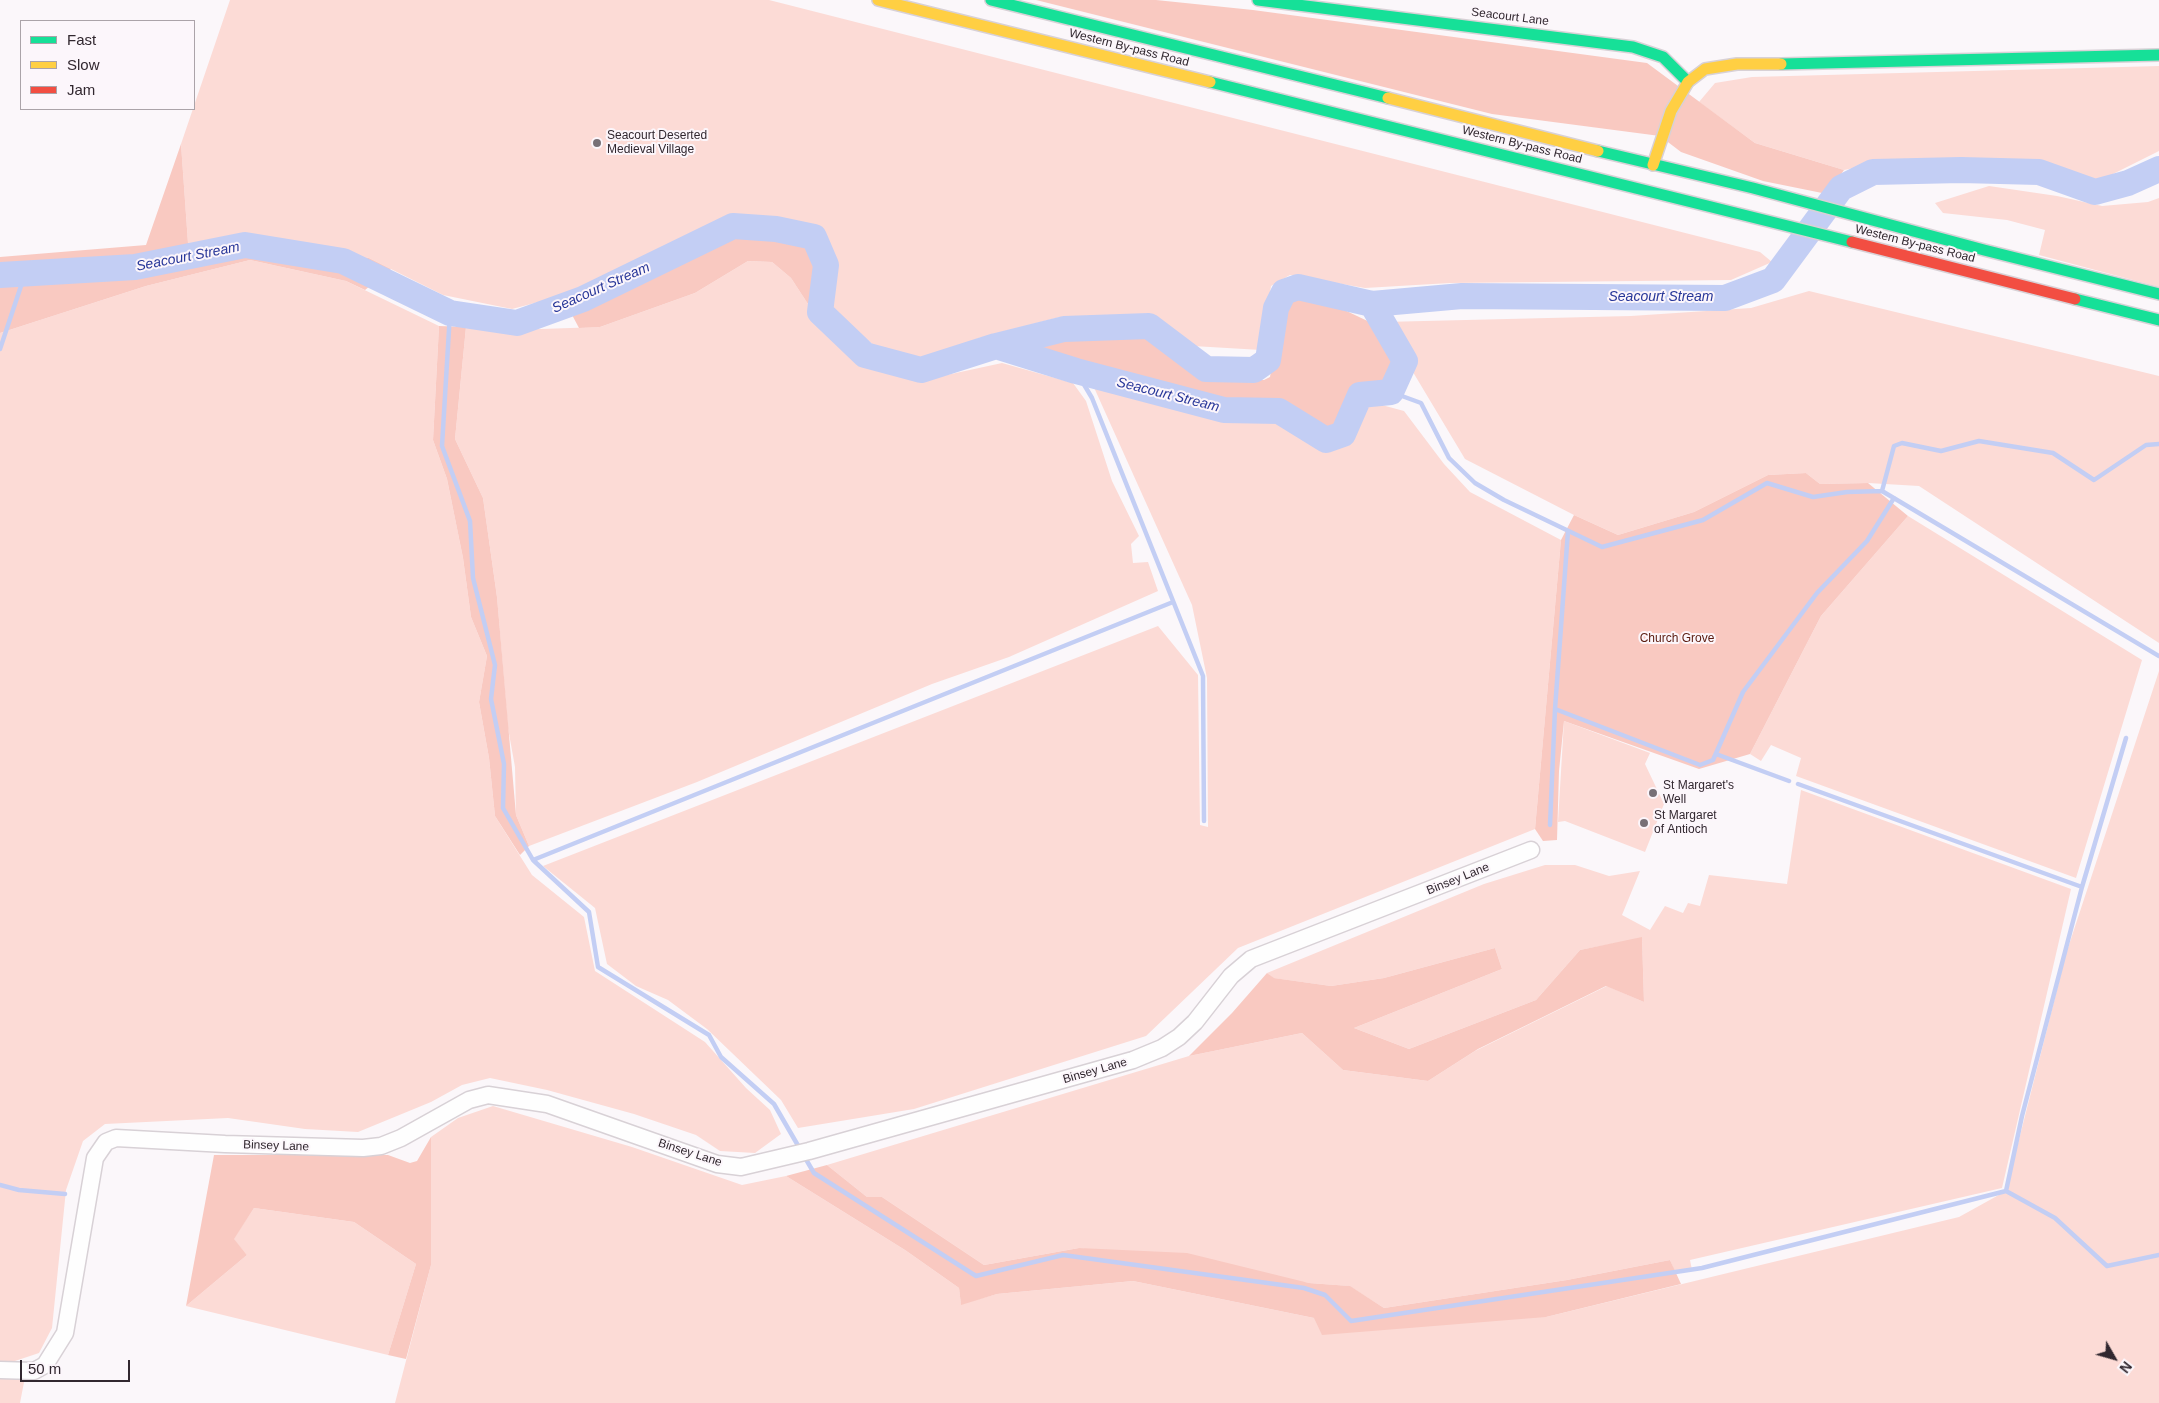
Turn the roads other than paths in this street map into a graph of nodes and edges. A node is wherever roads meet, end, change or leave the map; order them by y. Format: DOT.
graph roads {
  1 [pos="878,0"];
  2 [pos="991,0"];
  3 [pos="1258,0"];
  4 [pos="2159,55"];
  5 [pos="1688,82"];
  6 [pos="1653,165"];
  7 [pos="2159,294"];
  8 [pos="2159,320"];
  9 [pos="1530,850"];
  10 [pos="0,1370"];
  1 -- 8 [label="main road, Western By-pass Road"];
  2 -- 6 [label="main road, Western By-pass Road"];
  3 -- 5 [label="main road, Seacourt Lane"];
  4 -- 5 [label="main road"];
  5 -- 6 [label="main road"];
  6 -- 7 [label="main road, Western By-pass Road"];
  9 -- 10 [label="street, Binsey Lane"];
}
